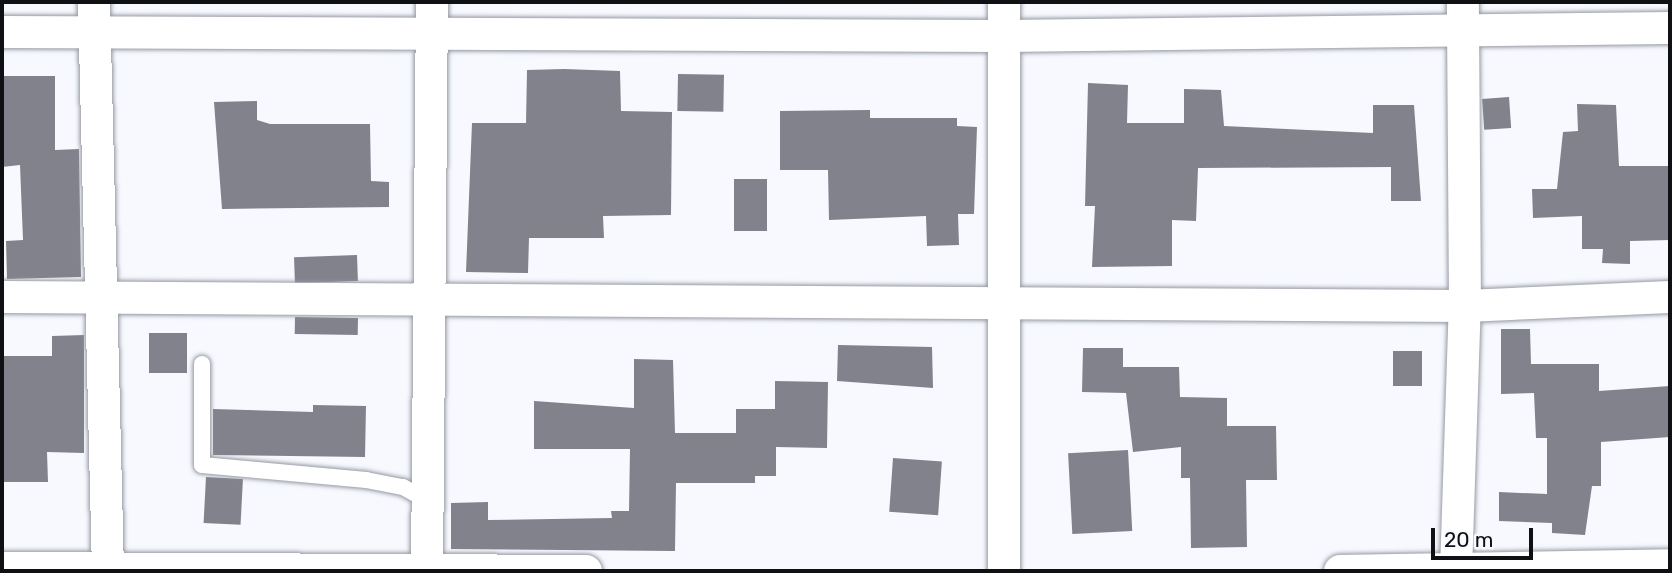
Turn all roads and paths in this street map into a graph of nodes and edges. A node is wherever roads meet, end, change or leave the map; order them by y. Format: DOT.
graph roads {
  1 [pos="432,2"];
  2 [pos="1004,2"];
  3 [pos="1463,2"];
  4 [pos="95,17"];
  5 [pos="1670,28"];
  6 [pos="2,32"];
  7 [pos="1464,33"];
  8 [pos="434,36"];
  9 [pos="1004,36"];
  10 [pos="102,296"];
  11 [pos="431,296"];
  12 [pos="2,297"];
  13 [pos="1670,297"];
  14 [pos="1005,300"];
  15 [pos="1465,306"];
  16 [pos="202,364"];
  17 [pos="428,501"];
  18 [pos="1670,565"];
  19 [pos="2,568"];
  20 [pos="108,569"];
  21 [pos="427,570"];
  22 [pos="1456,570"];
  23 [pos="586,571"];
  24 [pos="1004,571"];
  25 [pos="1340,571"];
  1 -- 8 [label="street"];
  2 -- 9 [label="street"];
  3 -- 7 [label="street"];
  4 -- 6 [label="street"];
  4 -- 8 [label="street"];
  4 -- 10 [label="street"];
  5 -- 7 [label="street"];
  7 -- 9 [label="street"];
  7 -- 15 [label="street"];
  8 -- 9 [label="street"];
  8 -- 11 [label="street"];
  9 -- 14 [label="street"];
  10 -- 11 [label="street"];
  10 -- 12 [label="street"];
  10 -- 20 [label="street"];
  11 -- 14 [label="street"];
  11 -- 17 [label="street"];
  13 -- 15 [label="street"];
  14 -- 15 [label="street"];
  14 -- 24 [label="street"];
  15 -- 22 [label="street"];
  16 -- 17 [label="lane"];
  17 -- 21 [label="street"];
  18 -- 22 [label="street"];
  19 -- 20 [label="street"];
  20 -- 21 [label="street"];
  21 -- 23 [label="street"];
  22 -- 25 [label="street"];
}
